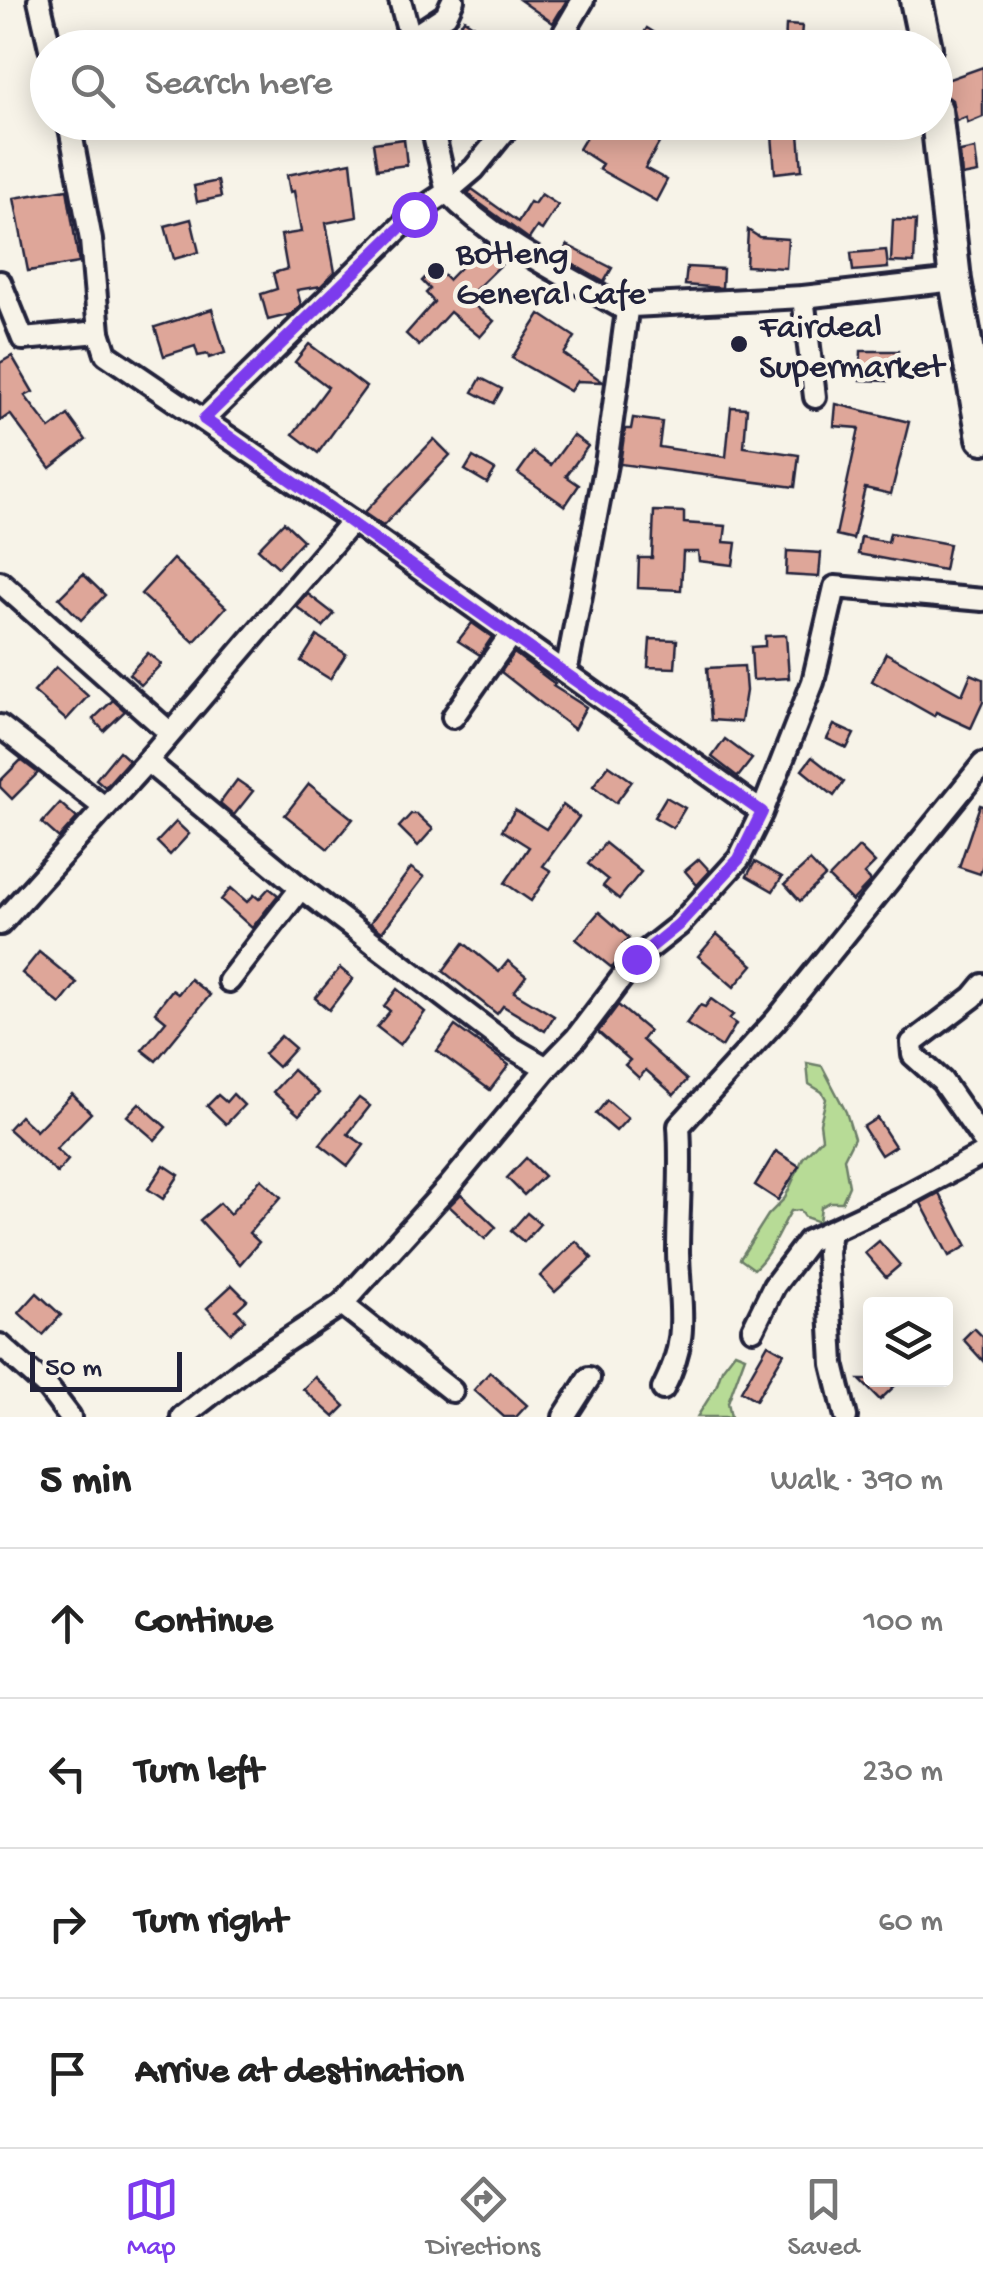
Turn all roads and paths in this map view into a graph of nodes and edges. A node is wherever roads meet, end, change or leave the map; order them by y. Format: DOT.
graph roads {
  1 [pos="39,0"];
  2 [pos="400,0"];
  3 [pos="453,0"];
  4 [pos="583,0"];
  5 [pos="916,0"];
  6 [pos="46,30"];
  7 [pos="408,30"];
  8 [pos="428,30"];
  9 [pos="566,30"];
  10 [pos="922,30"];
  11 [pos="72,140"];
  12 [pos="435,140"];
  13 [pos="498,140"];
  14 [pos="939,140"];
  15 [pos="447,192"];
  16 [pos="954,280"];
  17 [pos="0,282"];
  18 [pos="804,297"];
  19 [pos="627,311"];
  20 [pos="99,332"];
  21 [pos="815,397"];
  22 [pos="204,419"];
  23 [pos="983,438"];
  24 [pos="352,521"];
  25 [pos="0,582"];
  26 [pos="983,600"];
  27 [pos="511,634"];
  28 [pos="566,672"];
  29 [pos="452,717"];
  30 [pos="0,726"];
  31 [pos="169,732"];
  32 [pos="147,761"];
  33 [pos="983,764"];
  34 [pos="104,807"];
  35 [pos="762,812"];
  36 [pos="301,888"];
  37 [pos="0,924"];
  38 [pos="229,981"];
  39 [pos="983,985"];
  40 [pos="547,1068"];
  41 [pos="983,1140"];
  42 [pos="983,1154"];
  43 [pos="830,1232"];
  44 [pos="342,1304"];
  45 [pos="753,1329"];
  46 [pos="0,1345"];
  47 [pos="589,1378"];
  48 [pos="664,1390"];
  49 [pos="452,1391"];
  50 [pos="70,1417"];
  51 [pos="182,1417"];
  52 [pos="564,1417"];
  53 [pos="846,1417"];
  1 -- 6 [label="street"];
  2 -- 7 [label="street"];
  3 -- 8 [label="street"];
  4 -- 9 [label="street"];
  5 -- 10 [label="main road"];
  11 -- 20 [label="street"];
  12 -- 15 [label="street"];
  13 -- 15 [label="street"];
  14 -- 16 [label="main road"];
  15 -- 19 [label="street"];
  15 -- 22 [label="street"];
  16 -- 18 [label="street"];
  16 -- 23 [label="main road"];
  17 -- 20 [label="street"];
  18 -- 19 [label="street"];
  18 -- 21 [label="street"];
  19 -- 28 [label="street"];
  20 -- 22 [label="street"];
  22 -- 24 [label="street"];
  24 -- 27 [label="street"];
  24 -- 31 [label="street"];
  25 -- 31 [label="street"];
  26 -- 35 [label="street"];
  27 -- 28 [label="street"];
  27 -- 29 [label="street"];
  28 -- 35 [label="street"];
  30 -- 34 [label="street"];
  31 -- 32 [label="street"];
  32 -- 34 [label="street"];
  32 -- 36 [label="street"];
  33 -- 48 [label="street"];
  34 -- 37 [label="street"];
  35 -- 40 [label="street"];
  36 -- 38 [label="street"];
  36 -- 40 [label="street"];
  39 -- 41 [label="street"];
  40 -- 44 [label="street"];
  42 -- 43 [label="street"];
  43 -- 45 [label="street"];
  43 -- 53 [label="street"];
  44 -- 49 [label="street"];
  44 -- 51 [label="street"];
  46 -- 50 [label="street"];
  47 -- 52 [label="street"];
}
